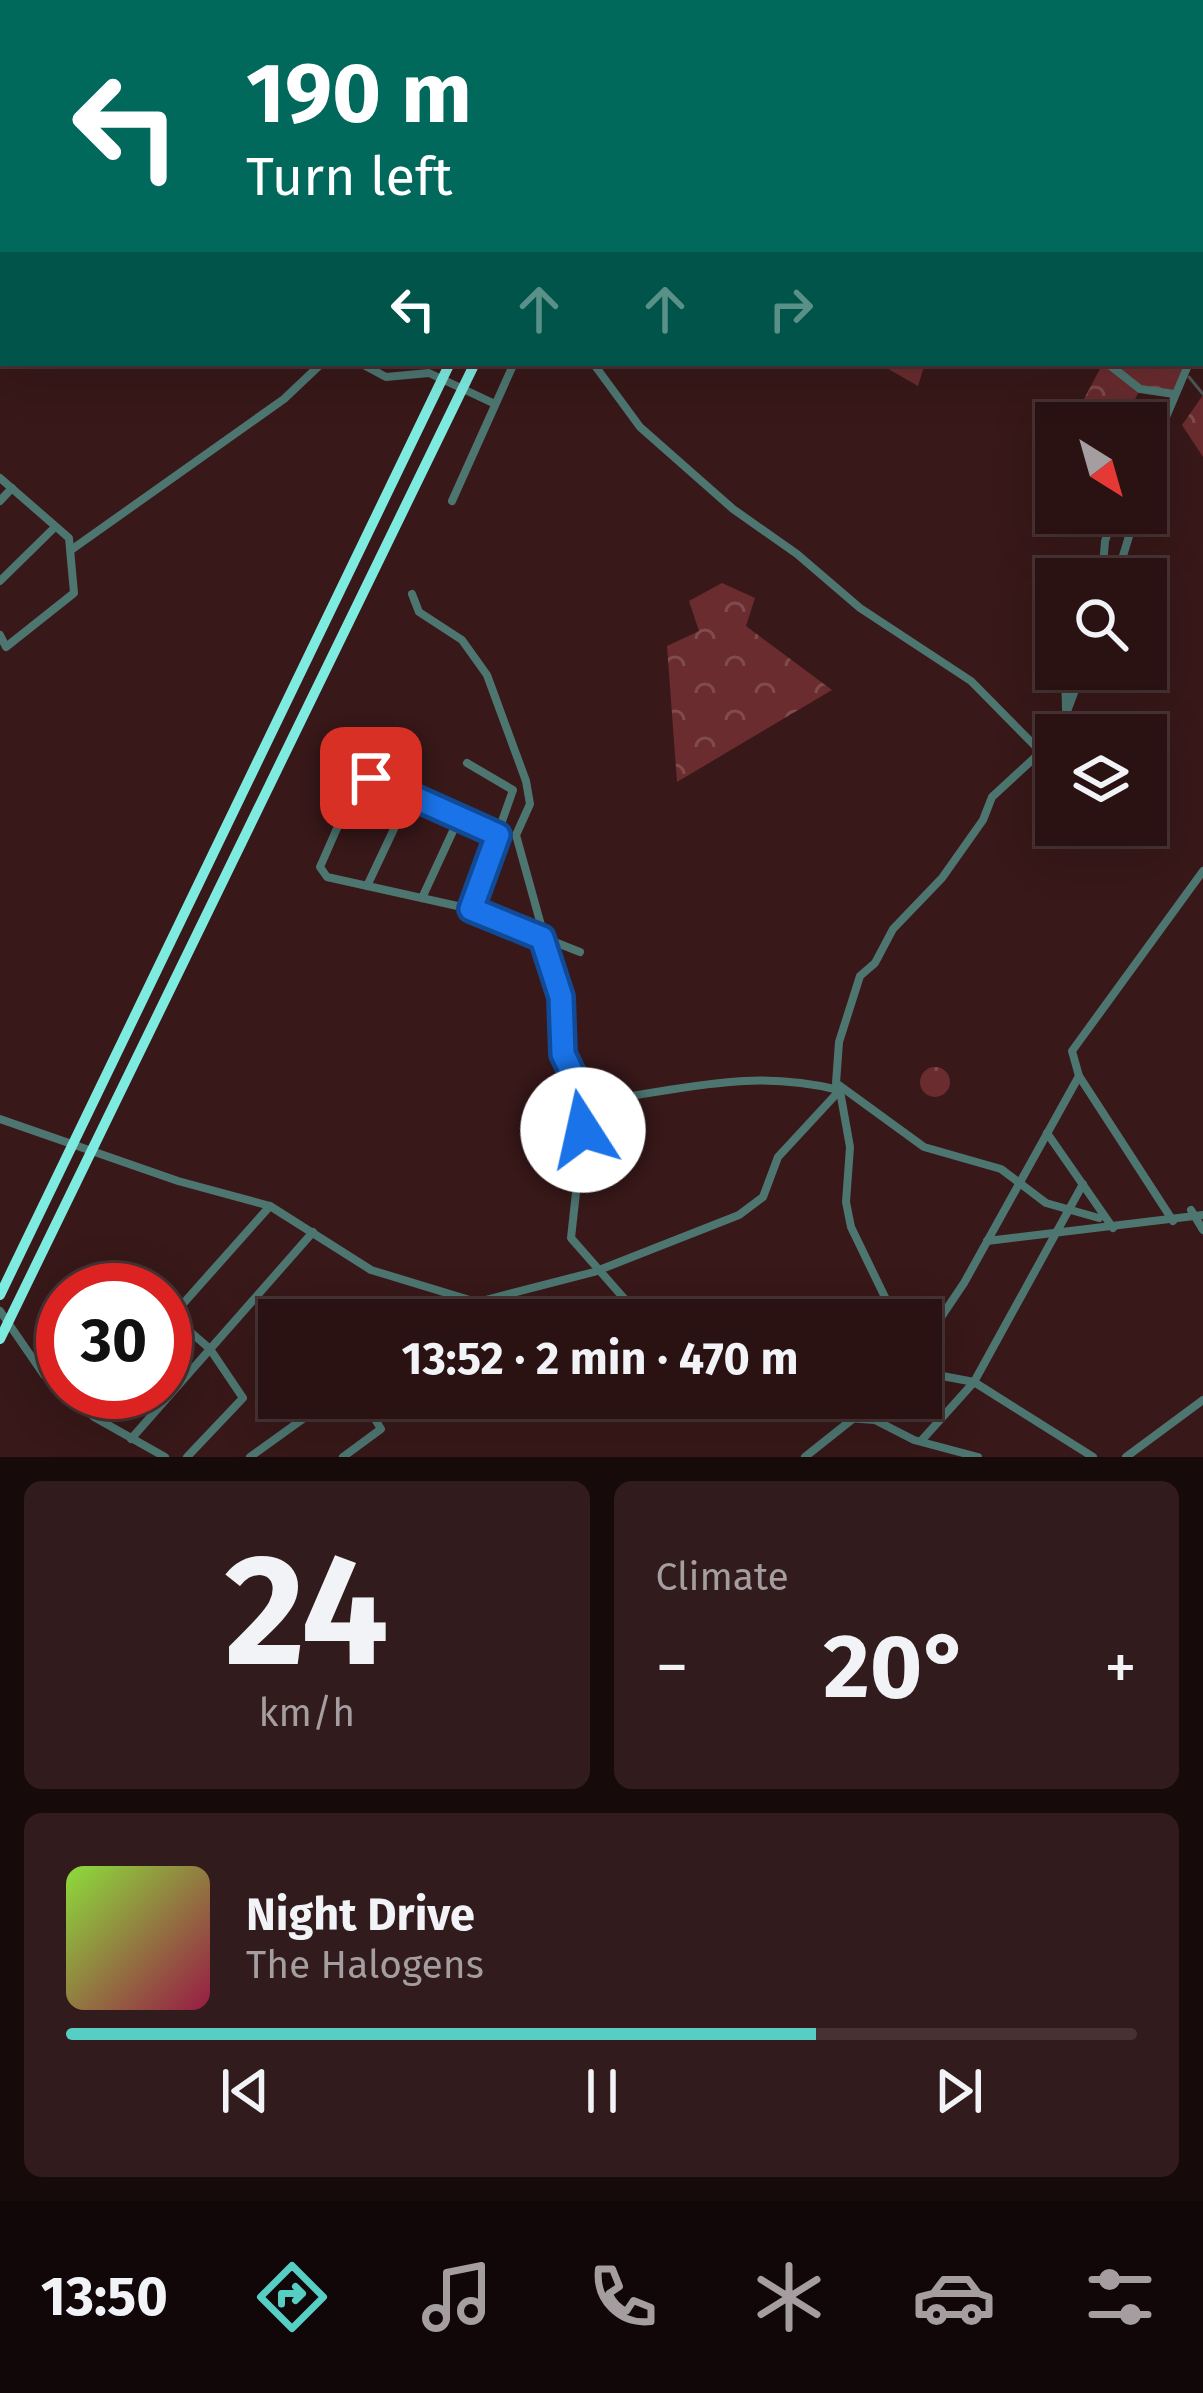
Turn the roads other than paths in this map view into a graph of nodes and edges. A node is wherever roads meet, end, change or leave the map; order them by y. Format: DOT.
graph roads {
  1 [pos="319,366"];
  2 [pos="366,366"];
  3 [pos="448,366"];
  4 [pos="474,366"];
  5 [pos="513,366"];
  6 [pos="595,366"];
  7 [pos="1111,366"];
  8 [pos="1189,366"];
  9 [pos="426,368"];
  10 [pos="442,379"];
  11 [pos="463,388"];
  12 [pos="1175,394"];
  13 [pos="495,404"];
  14 [pos="1167,415"];
  15 [pos="0,478"];
  16 [pos="12,488"];
  17 [pos="0,501"];
  18 [pos="452,501"];
  19 [pos="55,526"];
  20 [pos="71,550"];
  21 [pos="0,581"];
  22 [pos="412,594"];
  23 [pos="0,635"];
  24 [pos="3,650"];
  25 [pos="1035,745"];
  26 [pos="1035,758"];
  27 [pos="467,763"];
  28 [pos="410,795"];
  29 [pos="459,817"];
  30 [pos="498,835"];
  31 [pos="1203,871"];
  32 [pos="367,886"];
  33 [pos="422,898"];
  34 [pos="471,909"];
  35 [pos="542,938"];
  36 [pos="580,952"];
  37 [pos="1079,1076"];
  38 [pos="840,1090"];
  39 [pos="586,1102"];
  40 [pos="0,1119"];
  41 [pos="1047,1133"];
  42 [pos="75,1144"];
  43 [pos="94,1151"];
  44 [pos="1020,1182"];
  45 [pos="1083,1184"];
  46 [pos="270,1206"];
  47 [pos="1068,1210"];
  48 [pos="1196,1214"];
  49 [pos="1100,1218"];
  50 [pos="1173,1221"];
  51 [pos="1113,1228"];
  52 [pos="1203,1230"];
  53 [pos="313,1232"];
  54 [pos="1056,1233"];
  55 [pos="986,1241"];
  56 [pos="598,1271"];
  57 [pos="192,1293"];
  58 [pos="0,1295"];
  59 [pos="465,1299"];
  60 [pos="488,1299"];
  61 [pos="624,1299"];
  62 [pos="886,1299"];
  63 [pos="0,1311"];
  64 [pos="942,1313"];
  65 [pos="8,1323"];
  66 [pos="192,1337"];
  67 [pos="0,1339"];
  68 [pos="210,1349"];
  69 [pos="36,1363"];
  70 [pos="942,1376"];
  71 [pos="974,1382"];
  72 [pos="1203,1400"];
  73 [pos="100,1419"];
  74 [pos="303,1419"];
  75 [pos="375,1419"];
  76 [pos="857,1419"];
  77 [pos="865,1419"];
  78 [pos="131,1439"];
  79 [pos="921,1442"];
  80 [pos="165,1457"];
  81 [pos="187,1457"];
  82 [pos="250,1457"];
  83 [pos="344,1457"];
  84 [pos="805,1457"];
  85 [pos="978,1457"];
  86 [pos="1093,1457"];
  87 [pos="1126,1457"];
  1 -- 20 [label="street"];
  2 -- 9 [label="street"];
  3 -- 10 [label="highway"];
  4 -- 11 [label="highway"];
  5 -- 13 [label="street"];
  6 -- 25 [label="street"];
  7 -- 12 [label="street"];
  8 -- 12 [label="street"];
  9 -- 10 [label="street"];
  10 -- 11 [label="street"];
  10 -- 42 [label="highway"];
  11 -- 13 [label="street"];
  11 -- 43 [label="highway"];
  12 -- 14 [label="street"];
  13 -- 18 [label="street"];
  15 -- 16 [label="street"];
  16 -- 17 [label="street"];
  16 -- 19 [label="street"];
  19 -- 20 [label="street"];
  19 -- 21 [label="street"];
  20 -- 24 [label="street"];
  22 -- 35 [label="street"];
  23 -- 24 [label="street"];
  26 -- 38 [label="street"];
  27 -- 30 [label="street"];
  28 -- 29 [label="street"];
  28 -- 32 [label="street"];
  28 -- 32 [label="street"];
  29 -- 30 [label="street"];
  29 -- 33 [label="street"];
  30 -- 34 [label="street"];
  31 -- 37 [label="street"];
  32 -- 33 [label="street"];
  33 -- 34 [label="street"];
  34 -- 35 [label="street"];
  35 -- 36 [label="street"];
  35 -- 39 [label="street"];
  37 -- 41 [label="street"];
  37 -- 50 [label="street"];
  38 -- 39 [label="street"];
  38 -- 44 [label="street"];
  38 -- 56 [label="street"];
  38 -- 62 [label="street"];
  39 -- 56 [label="street"];
  40 -- 42 [label="street"];
  41 -- 44 [label="street"];
  41 -- 45 [label="street"];
  42 -- 43 [label="street"];
  42 -- 58 [label="highway"];
  43 -- 46 [label="street"];
  43 -- 65 [label="highway"];
  44 -- 47 [label="street"];
  44 -- 55 [label="street"];
  45 -- 47 [label="street"];
  45 -- 51 [label="street"];
  46 -- 53 [label="street"];
  46 -- 57 [label="street"];
  47 -- 49 [label="street"];
  47 -- 54 [label="street"];
  48 -- 50 [label="street"];
  48 -- 52 [label="street"];
  50 -- 51 [label="street"];
  51 -- 54 [label="street"];
  53 -- 59 [label="street"];
  53 -- 68 [label="street"];
  54 -- 55 [label="street"];
  54 -- 71 [label="street"];
  55 -- 64 [label="street"];
  56 -- 60 [label="street"];
  56 -- 61 [label="street"];
  63 -- 65 [label="street"];
  65 -- 67 [label="highway"];
  65 -- 69 [label="street"];
  66 -- 68 [label="street"];
  68 -- 78 [label="street"];
  68 -- 81 [label="street"];
  70 -- 71 [label="street"];
  71 -- 79 [label="street"];
  71 -- 86 [label="street"];
  72 -- 87 [label="street"];
  73 -- 78 [label="street"];
  74 -- 82 [label="street"];
  75 -- 83 [label="street"];
  76 -- 84 [label="street"];
  77 -- 79 [label="street"];
  78 -- 80 [label="street"];
  79 -- 85 [label="street"];
}
